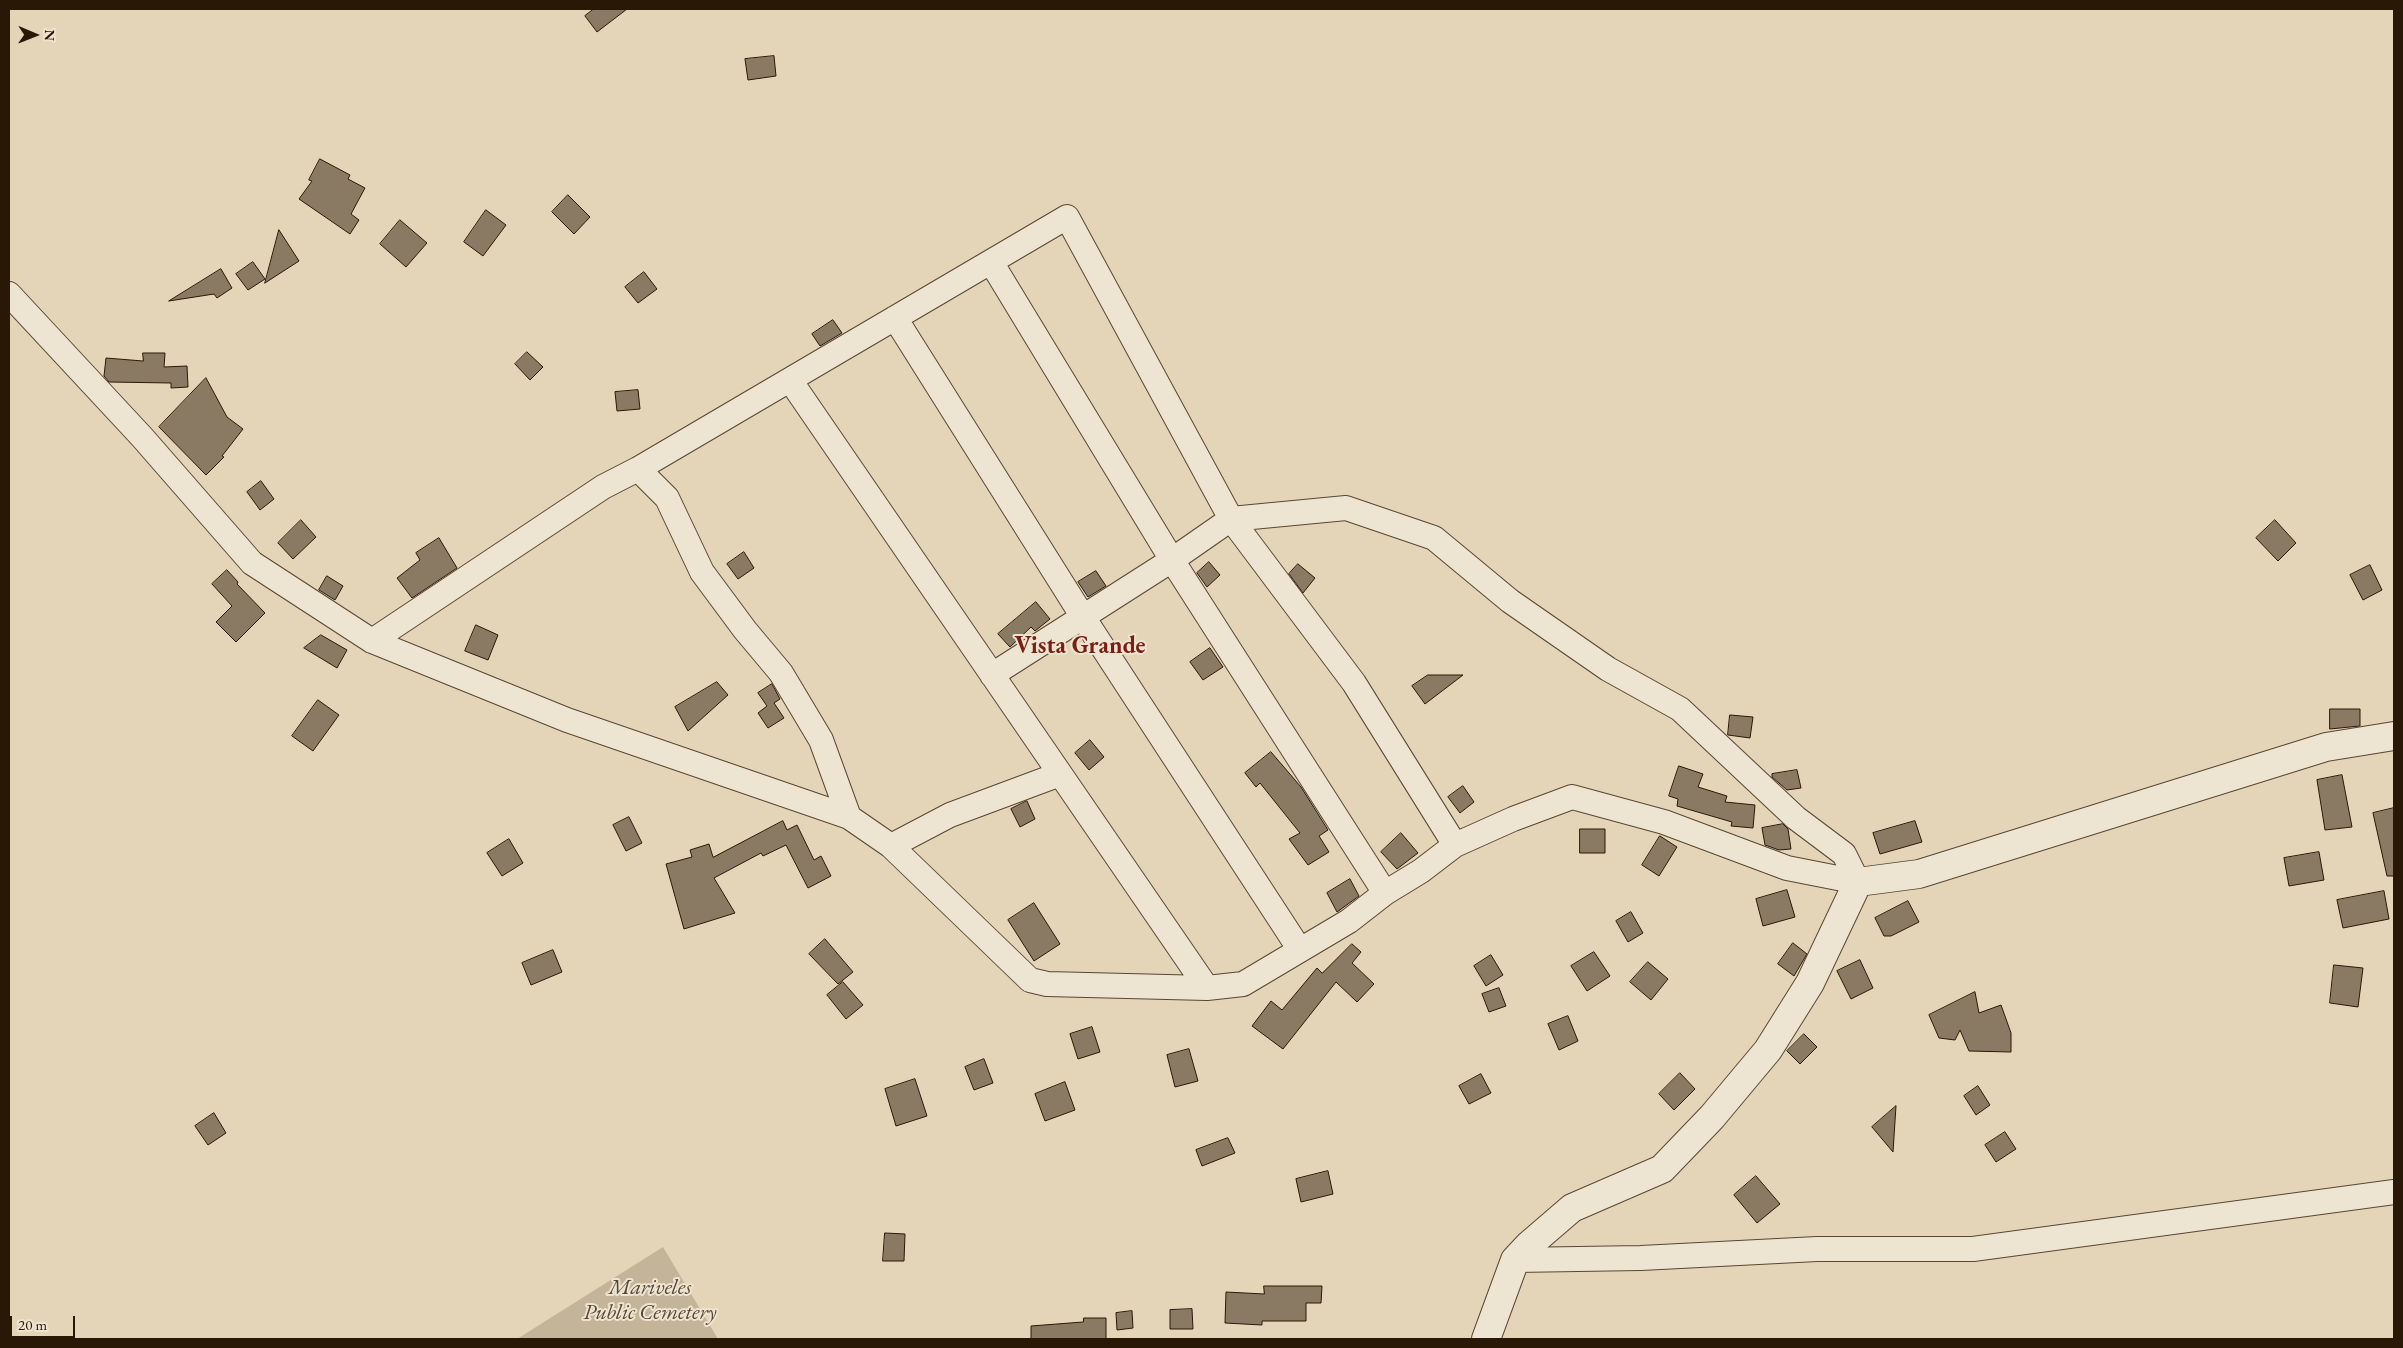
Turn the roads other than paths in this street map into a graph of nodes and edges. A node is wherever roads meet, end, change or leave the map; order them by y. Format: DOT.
graph roads {
  1 [pos="991,262"];
  2 [pos="9,294"];
  3 [pos="895,318"];
  4 [pos="790,380"];
  5 [pos="638,469"];
  6 [pos="1231,519"];
  7 [pos="1172,560"];
  8 [pos="1083,617"];
  9 [pos="372,641"];
  10 [pos="992,675"];
  11 [pos="2394,736"];
  12 [pos="1060,774"];
  13 [pos="849,817"];
  14 [pos="1455,845"];
  15 [pos="891,846"];
  16 [pos="1858,882"];
  17 [pos="1385,893"];
  18 [pos="1300,950"];
  19 [pos="1207,988"];
  20 [pos="2394,1192"];
  21 [pos="1515,1260"];
  22 [pos="1486,1339"];
  1 -- 3 [label="street"];
  1 -- 6 [label="street"];
  1 -- 7 [label="street"];
  2 -- 9 [label="street"];
  3 -- 4 [label="street"];
  3 -- 8 [label="street"];
  4 -- 5 [label="street"];
  4 -- 10 [label="street"];
  5 -- 9 [label="street"];
  5 -- 13 [label="street"];
  6 -- 7 [label="street"];
  6 -- 14 [label="street"];
  6 -- 16 [label="street"];
  7 -- 8 [label="street"];
  7 -- 17 [label="street"];
  8 -- 10 [label="street"];
  8 -- 18 [label="street"];
  9 -- 13 [label="street"];
  10 -- 12 [label="street"];
  11 -- 16 [label="street"];
  12 -- 15 [label="street"];
  12 -- 19 [label="street"];
  13 -- 15 [label="street"];
  14 -- 16 [label="street"];
  14 -- 17 [label="street"];
  15 -- 19 [label="street"];
  16 -- 21 [label="street"];
  17 -- 18 [label="street"];
  18 -- 19 [label="street"];
  20 -- 21 [label="street"];
  21 -- 22 [label="street"];
}
